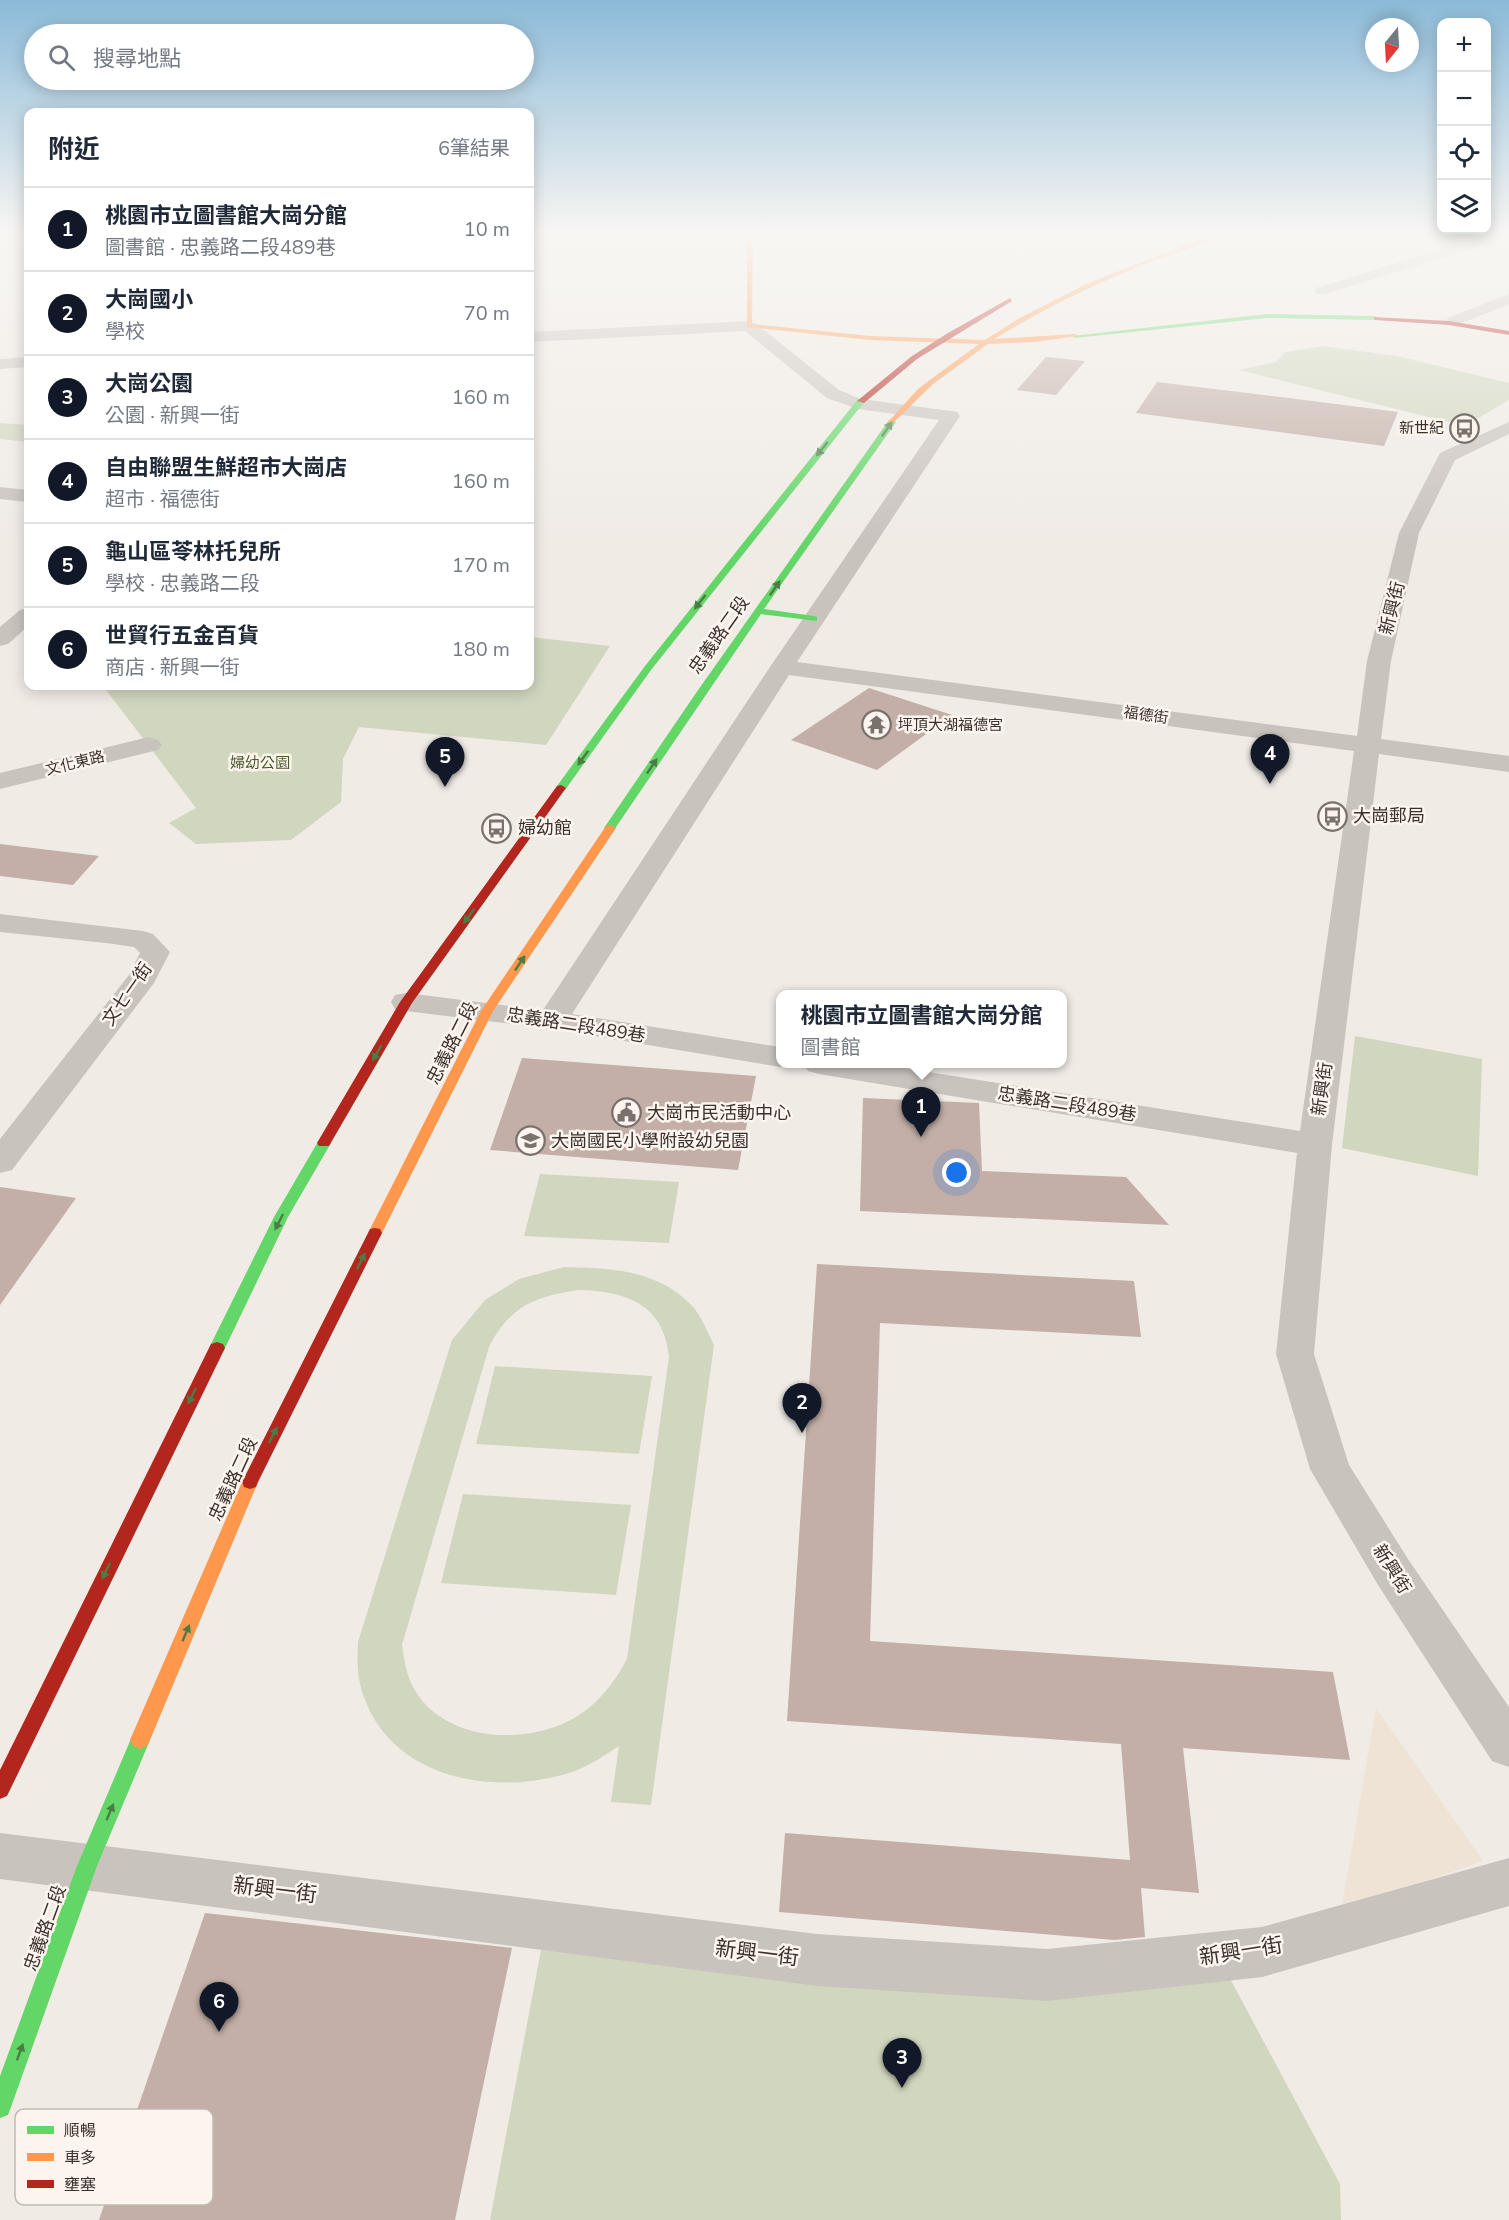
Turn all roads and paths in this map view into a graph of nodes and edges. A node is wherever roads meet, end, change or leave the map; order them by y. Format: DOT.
graph roads {
  1 [pos="592,335"];
  2 [pos="760,335"];
  3 [pos="832,335"];
  4 [pos="947,335"];
  5 [pos="993,335"];
  6 [pos="1092,335"];
  7 [pos="534,338"];
  8 [pos="939,339"];
  9 [pos="984,340"];
  10 [pos="24,362"];
  11 [pos="0,364"];
  12 [pos="858,404"];
  13 [pos="902,408"];
  14 [pos="1509,427"];
  15 [pos="0,494"];
  16 [pos="24,496"];
  17 [pos="759,611"];
  18 [pos="24,618"];
  19 [pos="814,619"];
  20 [pos="0,639"];
  21 [pos="782,667"];
  22 [pos="1368,744"];
  23 [pos="1509,764"];
  24 [pos="0,765"];
  25 [pos="0,781"];
  26 [pos="0,923"];
  27 [pos="406,1002"];
  28 [pos="488,1011"];
  29 [pos="552,1020"];
  30 [pos="776,1056"];
  31 [pos="844,1068"];
  32 [pos="1315,1144"];
  33 [pos="0,1162"];
  34 [pos="1509,1746"];
  35 [pos="0,1791"];
  36 [pos="0,1856"];
  37 [pos="87,1866"];
  38 [pos="1509,1882"];
  39 [pos="0,2107"];
  1 -- 7 [label="street"];
  2 -- 12 [label="street"];
  3 -- 8 [label="main road"];
  4 -- 8 [label="main road, 忠義路二段"];
  5 -- 9 [label="main road, 忠義路二段"];
  6 -- 9 [label="main road"];
  8 -- 9 [label="main road"];
  8 -- 12 [label="main road, 忠義路二段"];
  9 -- 13 [label="main road, 忠義路二段"];
  10 -- 11 [label="street"];
  12 -- 13 [label="street"];
  12 -- 27 [label="main road, 忠義路二段, one-way"];
  17 -- 13 [label="main road, 忠義路二段, one-way"];
  13 -- 19 [label="street"];
  14 -- 22 [label="street, 新興街"];
  15 -- 16 [label="street"];
  17 -- 19 [label="main road"];
  28 -- 17 [label="main road, 忠義路二段, one-way"];
  18 -- 20 [label="street"];
  19 -- 21 [label="street"];
  21 -- 22 [label="street, 福德街"];
  21 -- 29 [label="street"];
  22 -- 23 [label="street, 福德街"];
  22 -- 32 [label="street, 新興街"];
  24 -- 25 [label="street, 文化東路"];
  26 -- 33 [label="street, 文七一街"];
  27 -- 28 [label="street, 忠義路二段489巷"];
  27 -- 35 [label="main road, 忠義路二段, one-way"];
  28 -- 29 [label="street, 忠義路二段489巷"];
  37 -- 28 [label="main road, 忠義路二段, one-way"];
  29 -- 30 [label="street, 忠義路二段489巷"];
  31 -- 32 [label="street, 忠義路二段489巷"];
  32 -- 34 [label="street, 新興街"];
  36 -- 37 [label="street, 新興一街"];
  37 -- 38 [label="street, 新興一街"];
  39 -- 37 [label="main road, 忠義路二段, one-way"];
}
